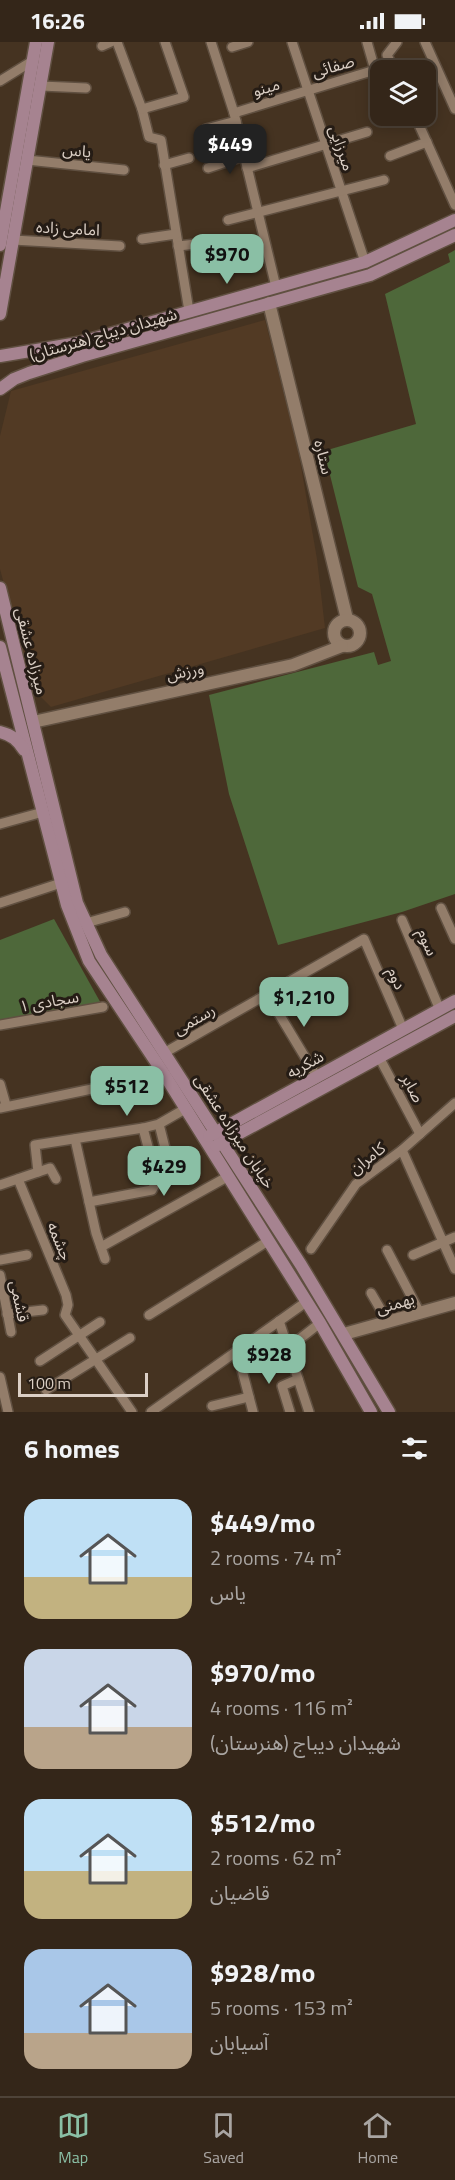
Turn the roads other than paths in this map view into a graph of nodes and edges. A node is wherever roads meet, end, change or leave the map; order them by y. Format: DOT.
graph roads {
  1 [pos="36,42"];
  2 [pos="48,42"];
  3 [pos="111,42"];
  4 [pos="117,42"];
  5 [pos="165,42"];
  6 [pos="211,42"];
  7 [pos="248,42"];
  8 [pos="292,42"];
  9 [pos="367,42"];
  10 [pos="397,42"];
  11 [pos="425,42"];
  12 [pos="102,46"];
  13 [pos="232,47"];
  14 [pos="390,60"];
  15 [pos="39,61"];
  16 [pos="0,81"];
  17 [pos="41,86"];
  18 [pos="86,88"];
  19 [pos="307,90"];
  20 [pos="142,109"];
  21 [pos="455,109"];
  22 [pos="235,117"];
  23 [pos="420,126"];
  24 [pos="206,129"];
  25 [pos="367,132"];
  26 [pos="427,142"];
  27 [pos="325,146"];
  28 [pos="244,156"];
  29 [pos="390,156"];
  30 [pos="189,158"];
  31 [pos="27,160"];
  32 [pos="164,165"];
  33 [pos="208,168"];
  34 [pos="247,168"];
  35 [pos="124,170"];
  36 [pos="384,180"];
  37 [pos="341,191"];
  38 [pos="3,205"];
  39 [pos="455,205"];
  40 [pos="258,211"];
  41 [pos="228,220"];
  42 [pos="455,220"];
  43 [pos="176,234"];
  44 [pos="455,235"];
  45 [pos="142,239"];
  46 [pos="4,240"];
  47 [pos="196,244"];
  48 [pos="120,246"];
  49 [pos="178,246"];
  50 [pos="365,262"];
  51 [pos="276,287"];
  52 [pos="269,303"];
  53 [pos="189,311"];
  54 [pos="0,314"];
  55 [pos="78,343"];
  56 [pos="0,356"];
  57 [pos="82,356"];
  58 [pos="0,389"];
  59 [pos="0,588"];
  60 [pos="347,619"];
  61 [pos="342,646"];
  62 [pos="0,647"];
  63 [pos="33,722"];
  64 [pos="20,725"];
  65 [pos="0,731"];
  66 [pos="29,760"];
  67 [pos="43,812"];
  68 [pos="0,824"];
  69 [pos="61,883"];
  70 [pos="0,903"];
  71 [pos="441,908"];
  72 [pos="125,912"];
  73 [pos="402,920"];
  74 [pos="86,923"];
  75 [pos="364,939"];
  76 [pos="455,939"];
  77 [pos="267,994"];
  78 [pos="455,1001"];
  79 [pos="103,1007"];
  80 [pos="440,1010"];
  81 [pos="455,1016"];
  82 [pos="0,1025"];
  83 [pos="403,1029"];
  84 [pos="164,1053"];
  85 [pos="379,1057"];
  86 [pos="164,1074"];
  87 [pos="317,1077"];
  88 [pos="0,1084"];
  89 [pos="455,1103"];
  90 [pos="3,1106"];
  91 [pos="185,1109"];
  92 [pos="159,1124"];
  93 [pos="143,1128"];
  94 [pos="420,1134"];
  95 [pos="219,1137"];
  96 [pos="75,1139"];
  97 [pos="207,1145"];
  98 [pos="402,1150"];
  99 [pos="166,1152"];
  100 [pos="38,1172"];
  101 [pos="227,1177"];
  102 [pos="18,1179"];
  103 [pos="56,1179"];
  104 [pos="0,1185"];
  105 [pos="89,1202"];
  106 [pos="455,1237"];
  107 [pos="268,1242"];
  108 [pos="443,1242"];
  109 [pos="101,1247"];
  110 [pos="311,1249"];
  111 [pos="387,1251"];
  112 [pos="27,1255"];
  113 [pos="413,1255"];
  114 [pos="105,1259"];
  115 [pos="0,1260"];
  116 [pos="454,1263"];
  117 [pos="0,1275"];
  118 [pos="371,1293"];
  119 [pos="306,1302"];
  120 [pos="455,1303"];
  121 [pos="43,1310"];
  122 [pos="420,1312"];
  123 [pos="7,1314"];
  124 [pos="149,1315"];
  125 [pos="279,1321"];
  126 [pos="100,1322"];
  127 [pos="388,1322"];
  128 [pos="320,1323"];
  129 [pos="11,1332"];
  130 [pos="344,1334"];
  131 [pos="79,1337"];
  132 [pos="130,1338"];
  133 [pos="288,1348"];
  134 [pos="237,1351"];
  135 [pos="94,1360"];
  136 [pos="40,1361"];
  137 [pos="0,1377"];
  138 [pos="298,1379"];
  139 [pos="46,1390"];
  140 [pos="249,1397"];
  141 [pos="166,1401"];
  142 [pos="212,1406"];
  143 [pos="8,1412"];
  144 [pos="132,1412"];
  145 [pos="151,1412"];
  146 [pos="170,1412"];
  147 [pos="253,1412"];
  148 [pos="290,1412"];
  149 [pos="309,1412"];
  150 [pos="371,1412"];
  151 [pos="389,1412"];
  1 -- 15 [label="main road"];
  2 -- 15 [label="main road"];
  3 -- 12 [label="street"];
  4 -- 20 [label="street"];
  5 -- 20 [label="street"];
  6 -- 22 [label="street"];
  7 -- 13 [label="street"];
  8 -- 19 [label="street, میرزایی"];
  9 -- 19 [label="street, صفائی"];
  10 -- 14 [label="street"];
  11 -- 21 [label="street"];
  15 -- 16 [label="street"];
  15 -- 17 [label="main road"];
  15 -- 38 [label="main road"];
  17 -- 18 [label="street"];
  17 -- 31 [label="main road"];
  19 -- 22 [label="street, مینو"];
  19 -- 27 [label="street, میرزایی"];
  20 -- 32 [label="street"];
  22 -- 24 [label="street, مینو"];
  22 -- 28 [label="street"];
  23 -- 26 [label="street"];
  25 -- 27 [label="street"];
  26 -- 29 [label="street"];
  26 -- 39 [label="street"];
  27 -- 34 [label="street"];
  27 -- 37 [label="street, میرزایی"];
  28 -- 33 [label="street"];
  28 -- 34 [label="street"];
  30 -- 32 [label="street"];
  31 -- 35 [label="street, یاس"];
  31 -- 46 [label="main road"];
  32 -- 43 [label="street"];
  34 -- 40 [label="street"];
  36 -- 37 [label="street"];
  37 -- 40 [label="street"];
  37 -- 50 [label="street, میرزایی"];
  38 -- 46 [label="main road"];
  40 -- 41 [label="street"];
  40 -- 51 [label="street"];
  42 -- 50 [label="main road, شهیدان دیباج (هنرستان)"];
  43 -- 45 [label="street"];
  43 -- 49 [label="street"];
  44 -- 52 [label="main road, شهیدان دیباج (هنرستان)"];
  46 -- 48 [label="street, امامی زاده"];
  46 -- 54 [label="main road"];
  47 -- 49 [label="street"];
  49 -- 53 [label="street"];
  50 -- 51 [label="main road, شهیدان دیباج (هنرستان)"];
  51 -- 53 [label="main road, شهیدان دیباج (هنرستان)"];
  52 -- 57 [label="main road, شهیدان دیباج (هنرستان)"];
  52 -- 60 [label="street, ستاره"];
  53 -- 55 [label="main road, شهیدان دیباج (هنرستان)"];
  55 -- 56 [label="main road, شهیدان دیباج (هنرستان)"];
  55 -- 57 [label="main road"];
  57 -- 58 [label="main road, شهیدان دیباج (هنرستان)"];
  59 -- 63 [label="main road, میرزاده عشقی"];
  60 -- 61 [label="street"];
  60 -- 61 [label="street"];
  61 -- 63 [label="street, ورزش"];
  62 -- 64 [label="main road, میرزاده عشقی"];
  63 -- 64 [label="main road"];
  63 -- 74 [label="main road, خیابان میرزاده عشقی"];
  64 -- 65 [label="main road"];
  64 -- 66 [label="main road, خیابان میرزاده عشقی"];
  65 -- 66 [label="main road"];
  66 -- 67 [label="main road, خیابان میرزاده عشقی"];
  67 -- 68 [label="street"];
  67 -- 69 [label="main road, خیابان میرزاده عشقی"];
  69 -- 70 [label="street"];
  69 -- 86 [label="main road, خیابان میرزاده عشقی"];
  71 -- 76 [label="street"];
  72 -- 74 [label="street"];
  73 -- 80 [label="street, سوم"];
  74 -- 84 [label="main road, خیابان میرزاده عشقی"];
  75 -- 77 [label="street, رستمی"];
  75 -- 83 [label="street, دوم"];
  77 -- 84 [label="street, رستمی"];
  77 -- 87 [label="street"];
  78 -- 80 [label="main road, شکریه"];
  79 -- 82 [label="street, سجادی ۱"];
  80 -- 83 [label="main road, شکریه"];
  81 -- 85 [label="main road, شکریه"];
  83 -- 87 [label="main road, شکریه"];
  84 -- 95 [label="main road, خیابان میرزاده عشقی"];
  85 -- 94 [label="street, صابر"];
  85 -- 95 [label="main road, شکریه"];
  86 -- 90 [label="street"];
  86 -- 91 [label="main road, خیابان میرزاده عشقی"];
  87 -- 95 [label="main road, شکریه"];
  88 -- 90 [label="street"];
  89 -- 94 [label="street, کامران"];
  91 -- 92 [label="street"];
  91 -- 97 [label="main road, خیابان میرزاده عشقی"];
  92 -- 93 [label="street"];
  92 -- 99 [label="street"];
  93 -- 96 [label="street"];
  93 -- 105 [label="street"];
  94 -- 98 [label="street, کامران"];
  95 -- 97 [label="main road, شکریه"];
  95 -- 130 [label="main road, خیابان میرزاده عشقی"];
  96 -- 100 [label="street"];
  96 -- 105 [label="street"];
  97 -- 101 [label="main road, خیابان میرزاده عشقی"];
  98 -- 108 [label="street"];
  98 -- 110 [label="street, کامران"];
  100 -- 102 [label="street"];
  100 -- 103 [label="street"];
  101 -- 107 [label="main road, خیابان میرزاده عشقی"];
  101 -- 109 [label="street"];
  102 -- 104 [label="street"];
  102 -- 131 [label="street, چشمه"];
  105 -- 109 [label="street"];
  106 -- 108 [label="street"];
  107 -- 119 [label="main road, خیابان میرزاده عشقی"];
  107 -- 124 [label="street"];
  108 -- 113 [label="street"];
  108 -- 116 [label="street"];
  109 -- 114 [label="street"];
  111 -- 122 [label="street"];
  112 -- 115 [label="street"];
  117 -- 123 [label="street, قشمی"];
  118 -- 127 [label="street"];
  119 -- 125 [label="street"];
  119 -- 128 [label="main road, خیابان میرزاده عشقی"];
  120 -- 122 [label="street, بهمنی"];
  121 -- 123 [label="street"];
  122 -- 127 [label="street, بهمنی"];
  123 -- 129 [label="street, قشمی"];
  125 -- 133 [label="street"];
  125 -- 134 [label="street"];
  126 -- 131 [label="street"];
  127 -- 130 [label="street, بهمنی"];
  128 -- 133 [label="street"];
  128 -- 150 [label="main road, خیابان میرزاده عشقی"];
  130 -- 151 [label="main road, خیابان میرزاده عشقی"];
  131 -- 135 [label="street"];
  131 -- 136 [label="street"];
  132 -- 135 [label="street"];
  133 -- 138 [label="street"];
  134 -- 140 [label="street"];
  134 -- 141 [label="street"];
  135 -- 139 [label="street"];
  135 -- 144 [label="street"];
  137 -- 143 [label="street"];
  138 -- 148 [label="street"];
  138 -- 149 [label="street"];
  140 -- 142 [label="street"];
  140 -- 147 [label="street"];
  141 -- 145 [label="street"];
  141 -- 146 [label="street"];
}
